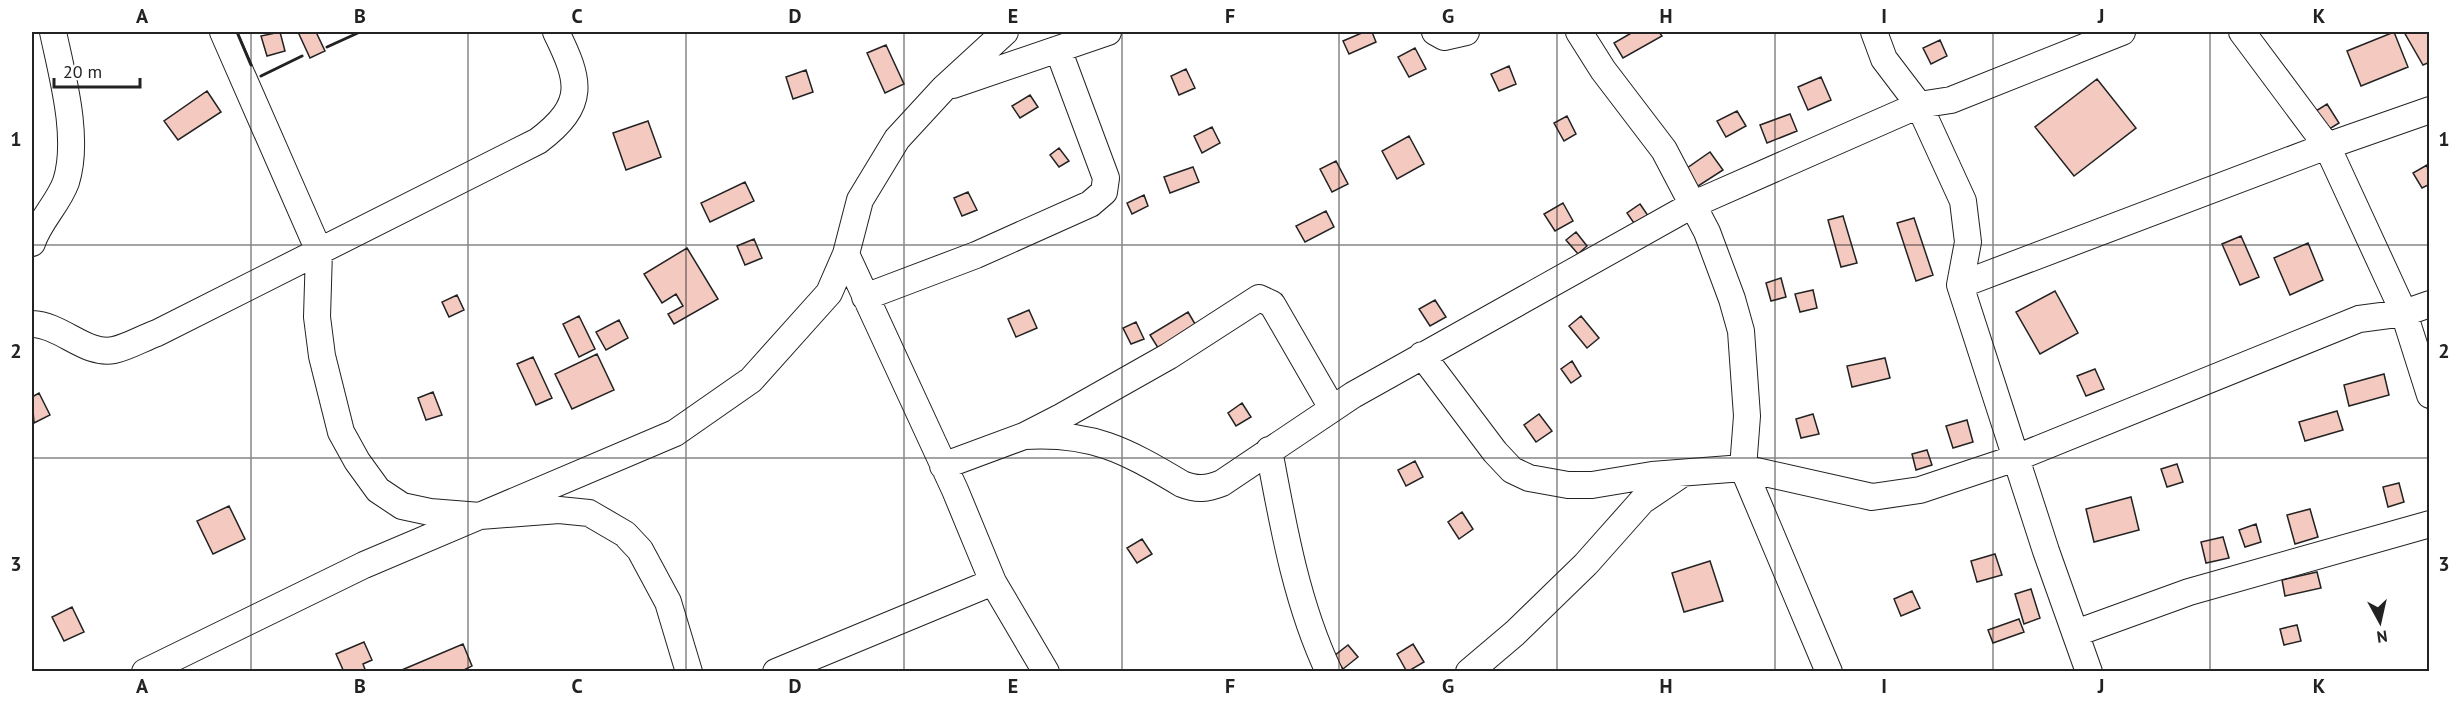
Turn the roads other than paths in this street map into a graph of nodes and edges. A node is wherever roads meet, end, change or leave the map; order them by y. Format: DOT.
graph roads {
  1 [pos="53,32"];
  2 [pos="222,32"];
  3 [pos="556,32"];
  4 [pos="1005,32"];
  5 [pos="1108,32"];
  6 [pos="1435,32"];
  7 [pos="1466,32"];
  8 [pos="1579,32"];
  9 [pos="1874,32"];
  10 [pos="2122,32"];
  11 [pos="2242,32"];
  12 [pos="1058,49"];
  13 [pos="944,88"];
  14 [pos="1919,105"];
  15 [pos="2430,110"];
  16 [pos="2327,146"];
  17 [pos="1694,204"];
  18 [pos="32,243"];
  19 [pos="319,251"];
  20 [pos="846,254"];
  21 [pos="1960,285"];
  22 [pos="865,297"];
  23 [pos="2430,304"];
  24 [pos="2404,313"];
  25 [pos="32,324"];
  26 [pos="1422,355"];
  27 [pos="2430,395"];
  28 [pos="1332,408"];
  29 [pos="1023,436"];
  30 [pos="1269,450"];
  31 [pos="2016,458"];
  32 [pos="943,466"];
  33 [pos="1743,468"];
  34 [pos="1685,472"];
  35 [pos="480,516"];
  36 [pos="2430,524"];
  37 [pos="993,582"];
  38 [pos="2076,633"];
  39 [pos="145,672"];
  40 [pos="690,672"];
  41 [pos="776,672"];
  42 [pos="1046,672"];
  43 [pos="1329,672"];
  44 [pos="1469,672"];
  45 [pos="1829,672"];
  46 [pos="2089,672"];
  1 -- 18 [label="street"];
  2 -- 19 [label="street"];
  3 -- 19 [label="street"];
  4 -- 13 [label="street"];
  5 -- 12 [label="street"];
  6 -- 7 [label="street"];
  8 -- 17 [label="street"];
  9 -- 14 [label="street"];
  10 -- 14 [label="street"];
  11 -- 16 [label="street"];
  12 -- 13 [label="street"];
  12 -- 22 [label="street"];
  13 -- 20 [label="street"];
  14 -- 17 [label="street"];
  14 -- 21 [label="street"];
  15 -- 16 [label="street"];
  16 -- 21 [label="street"];
  16 -- 24 [label="street"];
  17 -- 26 [label="street"];
  17 -- 33 [label="street"];
  19 -- 25 [label="street"];
  19 -- 35 [label="street"];
  20 -- 22 [label="street"];
  20 -- 35 [label="street"];
  21 -- 31 [label="street"];
  22 -- 32 [label="street"];
  23 -- 24 [label="street"];
  24 -- 27 [label="street"];
  24 -- 31 [label="street"];
  26 -- 28 [label="street"];
  26 -- 34 [label="street"];
  28 -- 29 [label="street"];
  28 -- 30 [label="street"];
  29 -- 30 [label="street"];
  29 -- 32 [label="street"];
  30 -- 43 [label="street"];
  31 -- 33 [label="street"];
  31 -- 38 [label="street"];
  32 -- 37 [label="street"];
  33 -- 34 [label="street"];
  33 -- 45 [label="street"];
  34 -- 44 [label="street"];
  35 -- 39 [label="street"];
  35 -- 40 [label="street"];
  36 -- 38 [label="street"];
  37 -- 41 [label="street"];
  37 -- 42 [label="street"];
  38 -- 46 [label="street"];
}
